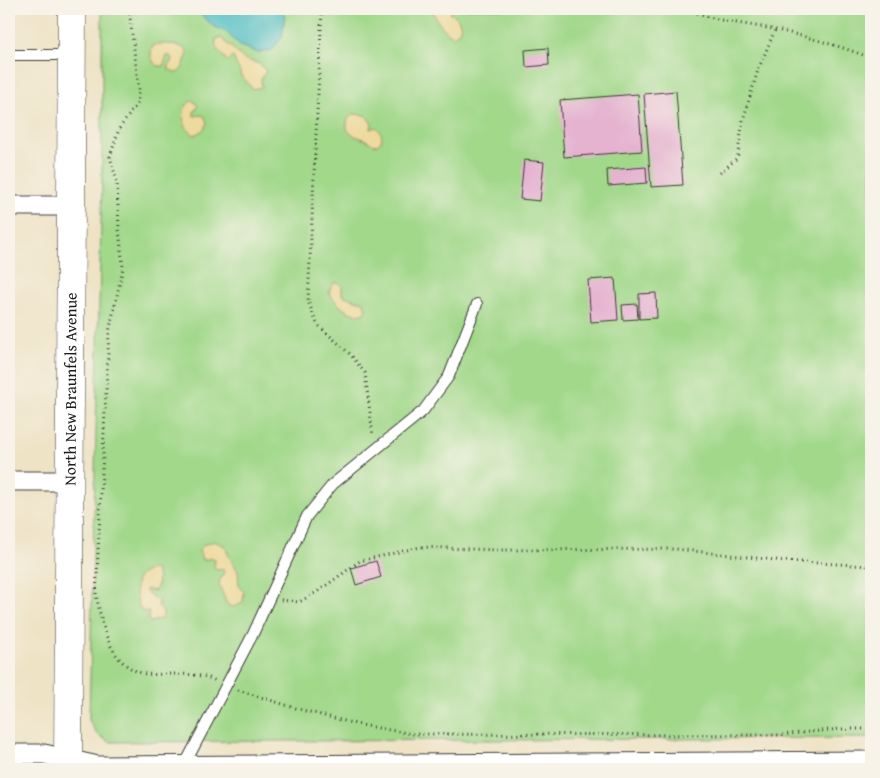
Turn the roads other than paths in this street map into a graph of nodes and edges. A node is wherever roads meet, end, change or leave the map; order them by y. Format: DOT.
graph roads {
  1 [pos="72,9"];
  2 [pos="9,55"];
  3 [pos="72,55"];
  4 [pos="9,206"];
  5 [pos="71,206"];
  6 [pos="477,304"];
  7 [pos="9,481"];
  8 [pos="69,481"];
  9 [pos="9,754"];
  10 [pos="871,761"];
  11 [pos="68,765"];
  12 [pos="184,766"];
  1 -- 3 [label="street, North New Braunfels Avenue"];
  2 -- 3 [label="lane"];
  3 -- 5 [label="street, North New Braunfels Avenue"];
  4 -- 5 [label="street"];
  5 -- 8 [label="street, North New Braunfels Avenue"];
  6 -- 12 [label="lane"];
  7 -- 8 [label="street"];
  8 -- 11 [label="street, North New Braunfels Avenue"];
  9 -- 11 [label="street"];
  10 -- 12 [label="street"];
  11 -- 12 [label="street"];
}
